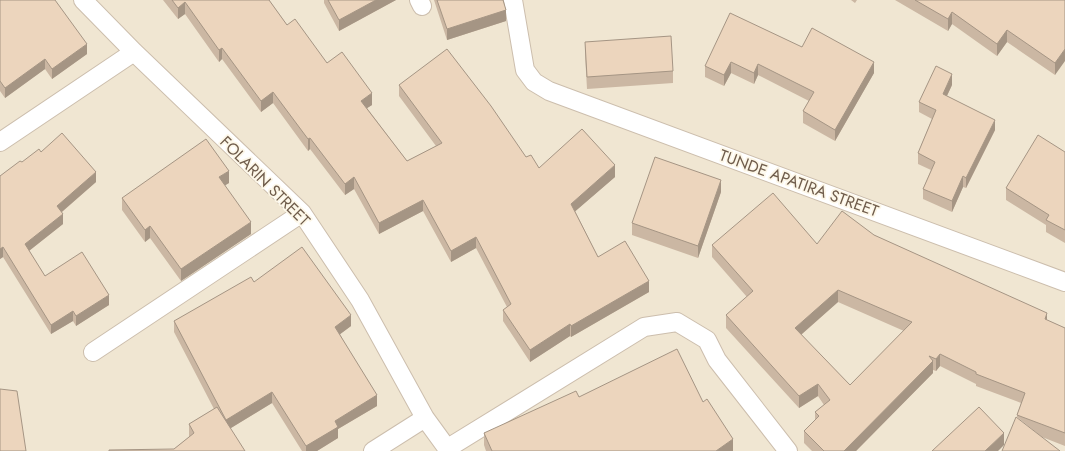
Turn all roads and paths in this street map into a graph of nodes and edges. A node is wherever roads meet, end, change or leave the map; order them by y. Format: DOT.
graph roads {
  1 [pos="83,0"];
  2 [pos="513,0"];
  3 [pos="134,52"];
  4 [pos="0,142"];
  5 [pos="302,213"];
  6 [pos="1065,282"];
  7 [pos="93,352"];
  8 [pos="425,418"];
  9 [pos="449,450"];
  10 [pos="373,451"];
  11 [pos="788,451"];
  1 -- 3 [label="street, FOLARIN STREET"];
  2 -- 6 [label="street, TUNDE APATIRA STREET"];
  3 -- 4 [label="street"];
  3 -- 5 [label="street, FOLARIN STREET"];
  5 -- 7 [label="street"];
  5 -- 8 [label="street, FOLARIN STREET"];
  8 -- 9 [label="street, FOLARIN STREET"];
  8 -- 10 [label="street"];
  9 -- 11 [label="street"];
}
